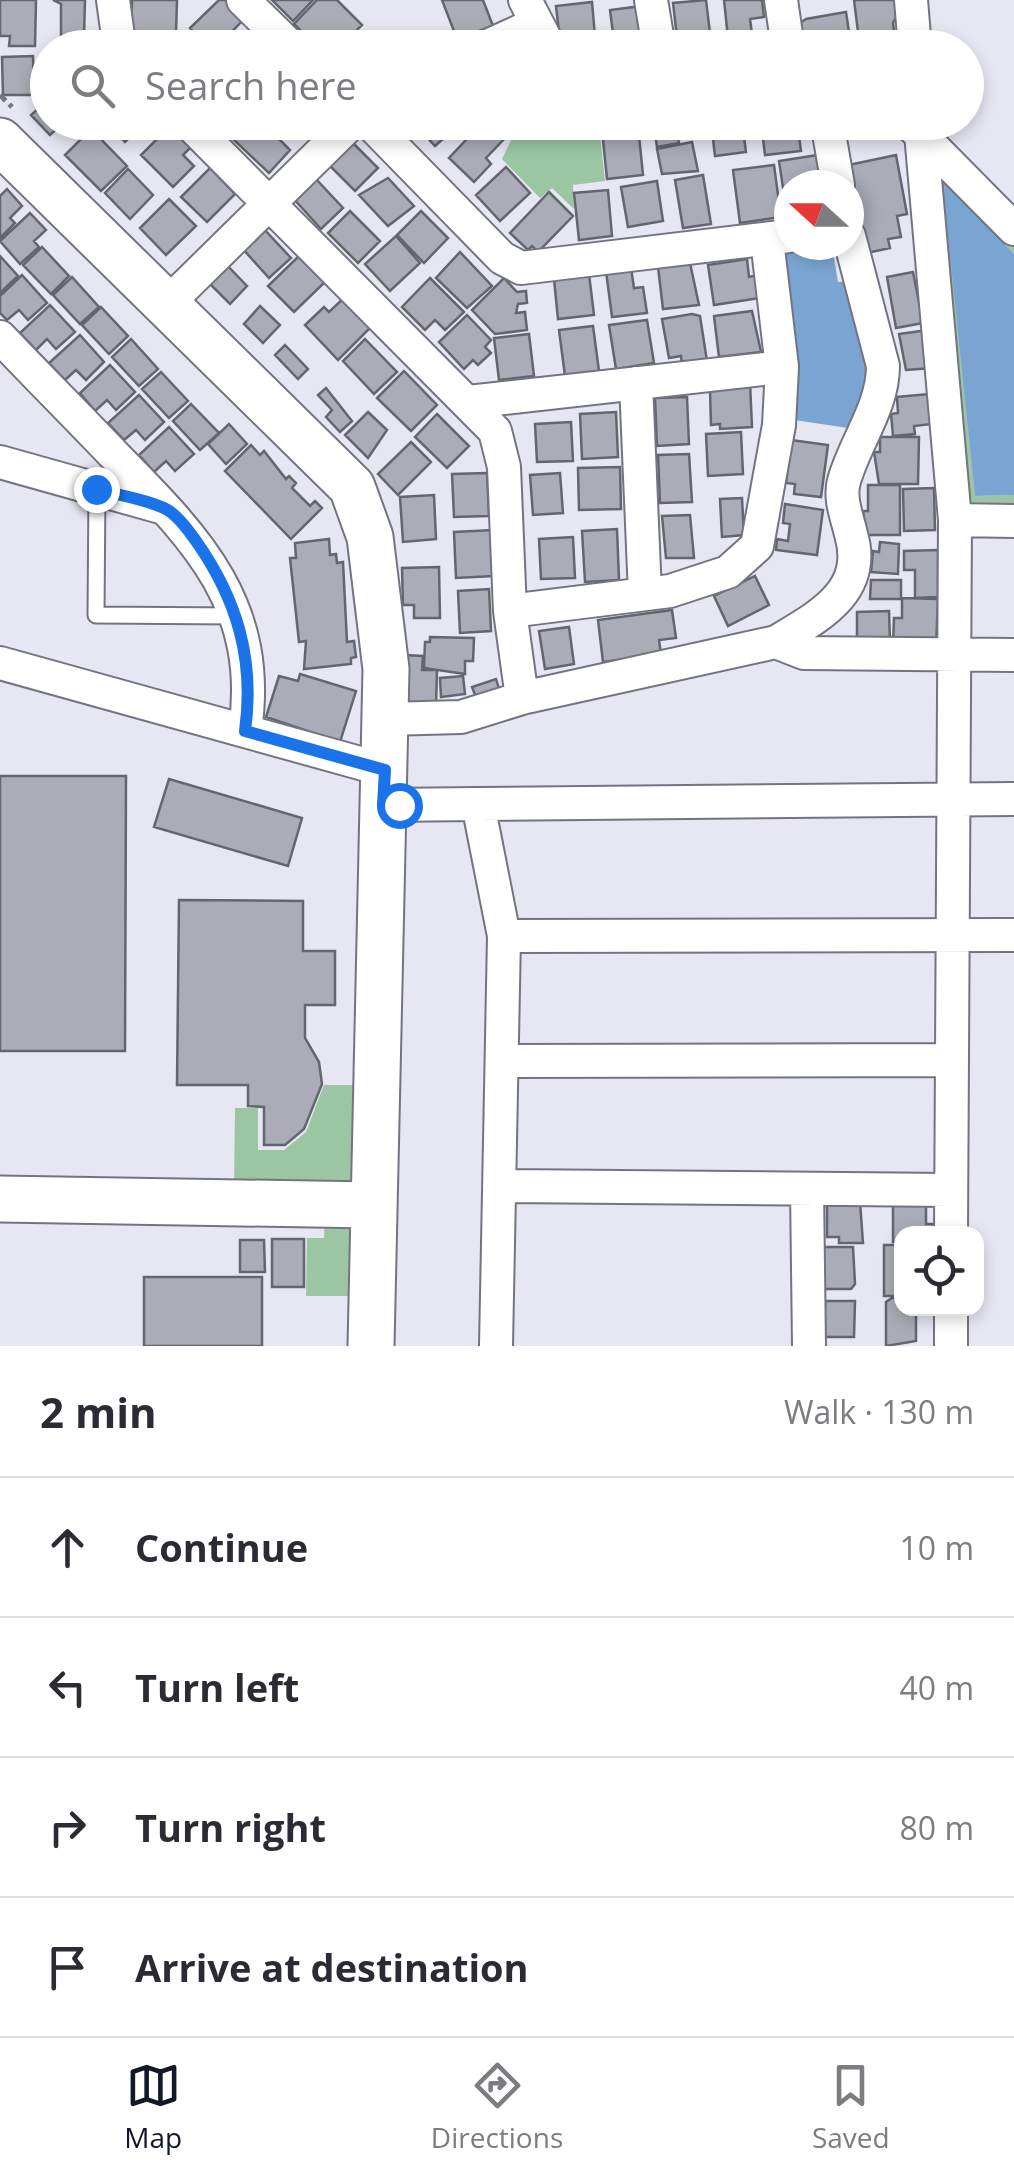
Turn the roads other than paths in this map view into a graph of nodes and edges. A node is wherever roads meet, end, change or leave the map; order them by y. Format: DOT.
graph roads {
  1 [pos="114,0"];
  2 [pos="243,0"];
  3 [pos="651,0"];
  4 [pos="781,0"];
  5 [pos="910,0"];
  6 [pos="117,30"];
  7 [pos="274,30"];
  8 [pos="656,30"];
  9 [pos="785,30"];
  10 [pos="912,30"];
  11 [pos="206,140"];
  12 [pos="333,140"];
  13 [pos="387,140"];
  14 [pos="829,140"];
  15 [pos="915,140"];
  16 [pos="928,140"];
  17 [pos="0,141"];
  18 [pos="835,170"];
  19 [pos="268,202"];
  20 [pos="1014,229"];
  21 [pos="774,239"];
  22 [pos="779,260"];
  23 [pos="855,260"];
  24 [pos="168,303"];
  25 [pos="0,337"];
  26 [pos="782,367"];
  27 [pos="636,383"];
  28 [pos="468,402"];
  29 [pos="0,462"];
  30 [pos="96,489"];
  31 [pos="167,509"];
  32 [pos="955,520"];
  33 [pos="1014,521"];
  34 [pos="645,594"];
  35 [pos="510,611"];
  36 [pos="237,616"];
  37 [pos="776,642"];
  38 [pos="951,654"];
  39 [pos="1014,655"];
  40 [pos="0,662"];
  41 [pos="522,698"];
  42 [pos="386,719"];
  43 [pos="245,731"];
  44 [pos="384,788"];
  45 [pos="951,800"];
  46 [pos="1014,800"];
  47 [pos="478,804"];
  48 [pos="951,934"];
  49 [pos="1014,935"];
  50 [pos="504,936"];
  51 [pos="502,1060"];
  52 [pos="951,1060"];
  53 [pos="500,1186"];
  54 [pos="807,1189"];
  55 [pos="951,1190"];
  56 [pos="0,1199"];
  57 [pos="372,1205"];
  58 [pos="951,1226"];
  59 [pos="950,1316"];
  60 [pos="371,1346"];
  61 [pos="496,1346"];
  62 [pos="809,1346"];
  63 [pos="950,1346"];
  1 -- 6 [label="street"];
  2 -- 7 [label="street"];
  3 -- 8 [label="street"];
  4 -- 9 [label="street"];
  5 -- 10 [label="street"];
  11 -- 19 [label="street"];
  12 -- 19 [label="street"];
  13 -- 21 [label="street"];
  14 -- 18 [label="street"];
  15 -- 32 [label="street"];
  16 -- 20 [label="street"];
  17 -- 24 [label="street"];
  19 -- 24 [label="street"];
  19 -- 28 [label="street"];
  22 -- 26 [label="street"];
  23 -- 37 [label="street"];
  24 -- 42 [label="street"];
  25 -- 31 [label="street"];
  26 -- 27 [label="street"];
  26 -- 34 [label="street"];
  27 -- 28 [label="street"];
  27 -- 34 [label="street"];
  28 -- 35 [label="street"];
  29 -- 30 [label="street"];
  30 -- 31 [label="street"];
  30 -- 36 [label="lane"];
  31 -- 36 [label="street"];
  32 -- 33 [label="street"];
  32 -- 38 [label="street"];
  34 -- 35 [label="street"];
  35 -- 41 [label="street"];
  36 -- 43 [label="street"];
  37 -- 38 [label="street"];
  37 -- 41 [label="street"];
  38 -- 39 [label="street"];
  38 -- 45 [label="street"];
  40 -- 43 [label="street"];
  41 -- 42 [label="street"];
  42 -- 44 [label="street"];
  43 -- 44 [label="street"];
  44 -- 47 [label="street"];
  44 -- 57 [label="street"];
  45 -- 46 [label="street"];
  45 -- 47 [label="street"];
  45 -- 48 [label="street"];
  47 -- 50 [label="street"];
  48 -- 49 [label="street"];
  48 -- 50 [label="street"];
  48 -- 52 [label="street"];
  50 -- 51 [label="street"];
  51 -- 52 [label="street"];
  51 -- 53 [label="street"];
  52 -- 55 [label="street"];
  53 -- 54 [label="street"];
  53 -- 61 [label="street"];
  54 -- 55 [label="street"];
  54 -- 62 [label="street"];
  55 -- 58 [label="street"];
  56 -- 57 [label="street"];
  57 -- 60 [label="street"];
  59 -- 63 [label="street"];
}
